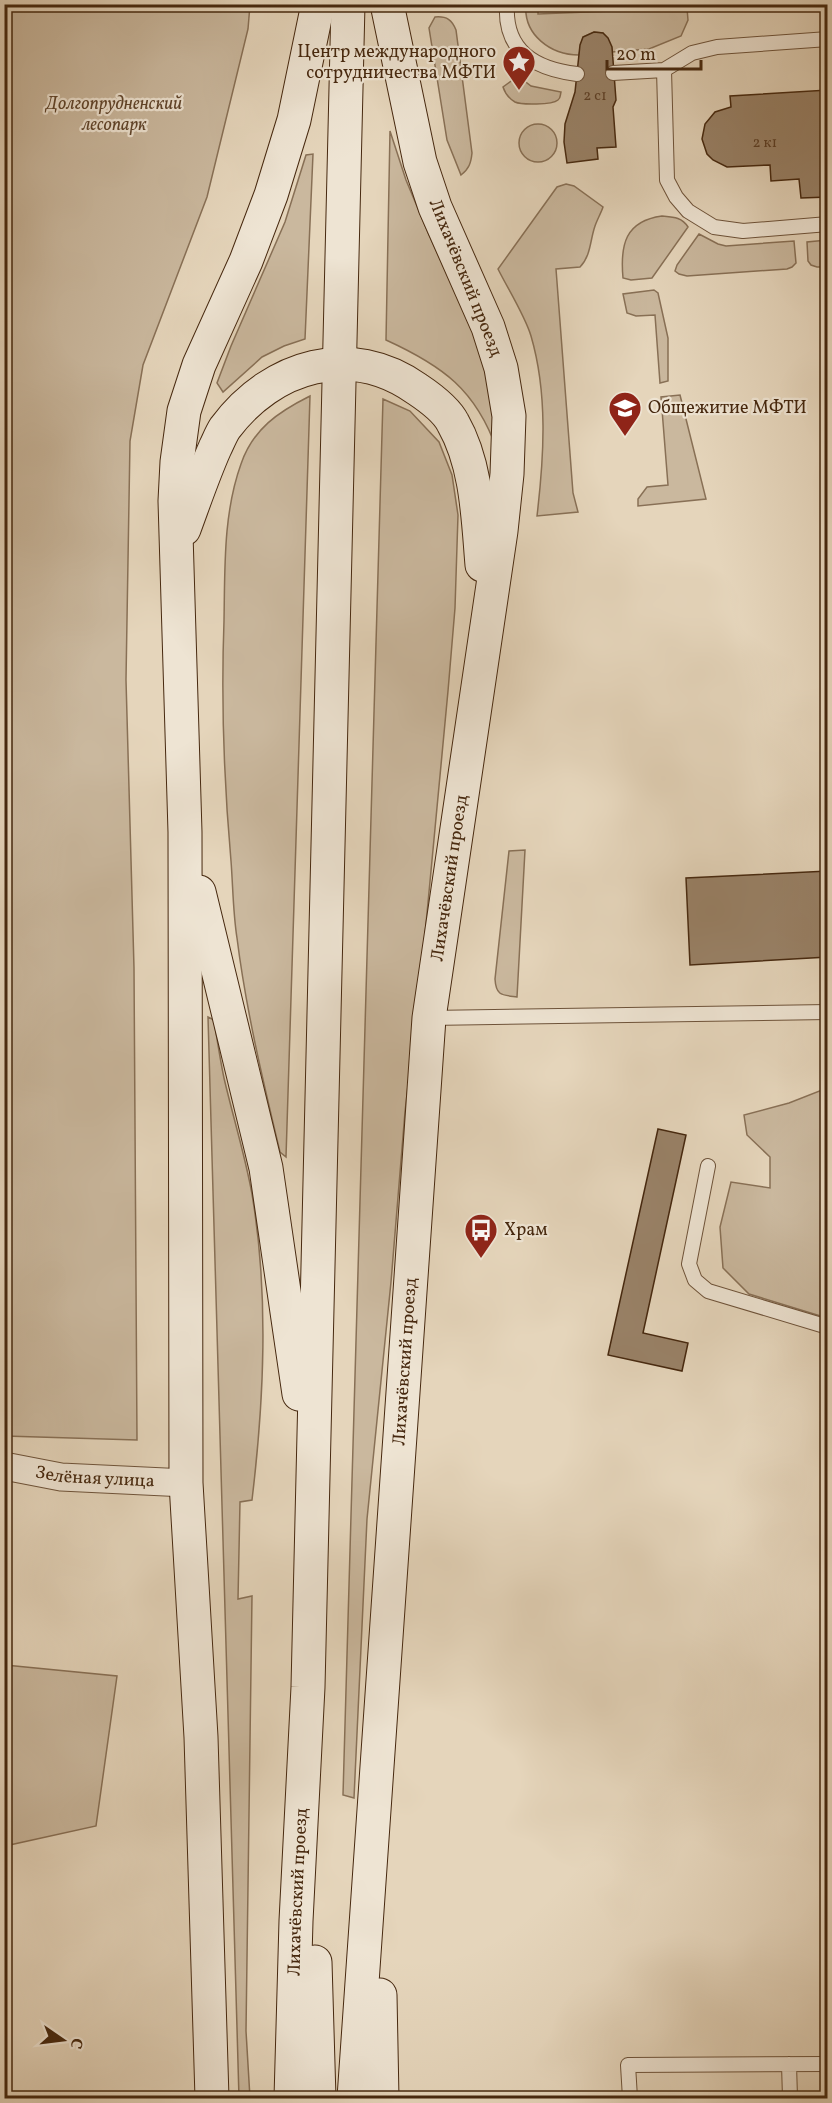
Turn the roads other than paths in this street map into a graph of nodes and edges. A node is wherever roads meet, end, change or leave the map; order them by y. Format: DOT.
graph roads {
  1 [pos="318,4"];
  2 [pos="348,4"];
  3 [pos="387,4"];
  4 [pos="507,4"];
  5 [pos="828,39"];
  6 [pos="663,70"];
  7 [pos="613,73"];
  8 [pos="577,74"];
  9 [pos="828,224"];
  10 [pos="340,363"];
  11 [pos="177,550"];
  12 [pos="487,623"];
  13 [pos="185,832"];
  14 [pos="828,1012"];
  15 [pos="429,1018"];
  16 [pos="708,1166"];
  17 [pos="828,1327"];
  18 [pos="4,1466"];
  19 [pos="312,1480"];
  20 [pos="186,1483"];
  21 [pos="308,1687"];
  22 [pos="376,1772"];
  23 [pos="789,2064"];
  24 [pos="828,2064"];
  25 [pos="212,2098"];
  26 [pos="291,2098"];
  27 [pos="319,2098"];
  28 [pos="354,2098"];
  29 [pos="382,2098"];
  30 [pos="630,2098"];
  31 [pos="790,2098"];
  1 -- 11 [label="main road"];
  2 -- 10 [label="main road, Лихачёвский проезд"];
  3 -- 12 [label="main road, Лихачёвский проезд"];
  4 -- 8 [label="lane"];
  5 -- 6 [label="lane"];
  6 -- 7 [label="lane"];
  6 -- 9 [label="lane"];
  10 -- 11 [label="main road"];
  10 -- 12 [label="main road"];
  10 -- 19 [label="main road, Лихачёвский проезд"];
  11 -- 13 [label="main road"];
  12 -- 15 [label="main road, Лихачёвский проезд"];
  13 -- 19 [label="main road"];
  13 -- 20 [label="main road"];
  14 -- 15 [label="lane"];
  15 -- 22 [label="main road, Лихачёвский проезд"];
  16 -- 17 [label="lane"];
  18 -- 20 [label="street, Зелёная улица"];
  19 -- 21 [label="main road, Лихачёвский проезд"];
  20 -- 25 [label="main road"];
  21 -- 26 [label="main road, Лихачёвский проезд"];
  21 -- 27 [label="main road, Лихачёвский проезд"];
  22 -- 28 [label="main road, Лихачёвский проезд"];
  22 -- 29 [label="main road, Лихачёвский проезд"];
  23 -- 24 [label="lane"];
  23 -- 30 [label="lane"];
  23 -- 31 [label="lane"];
}
